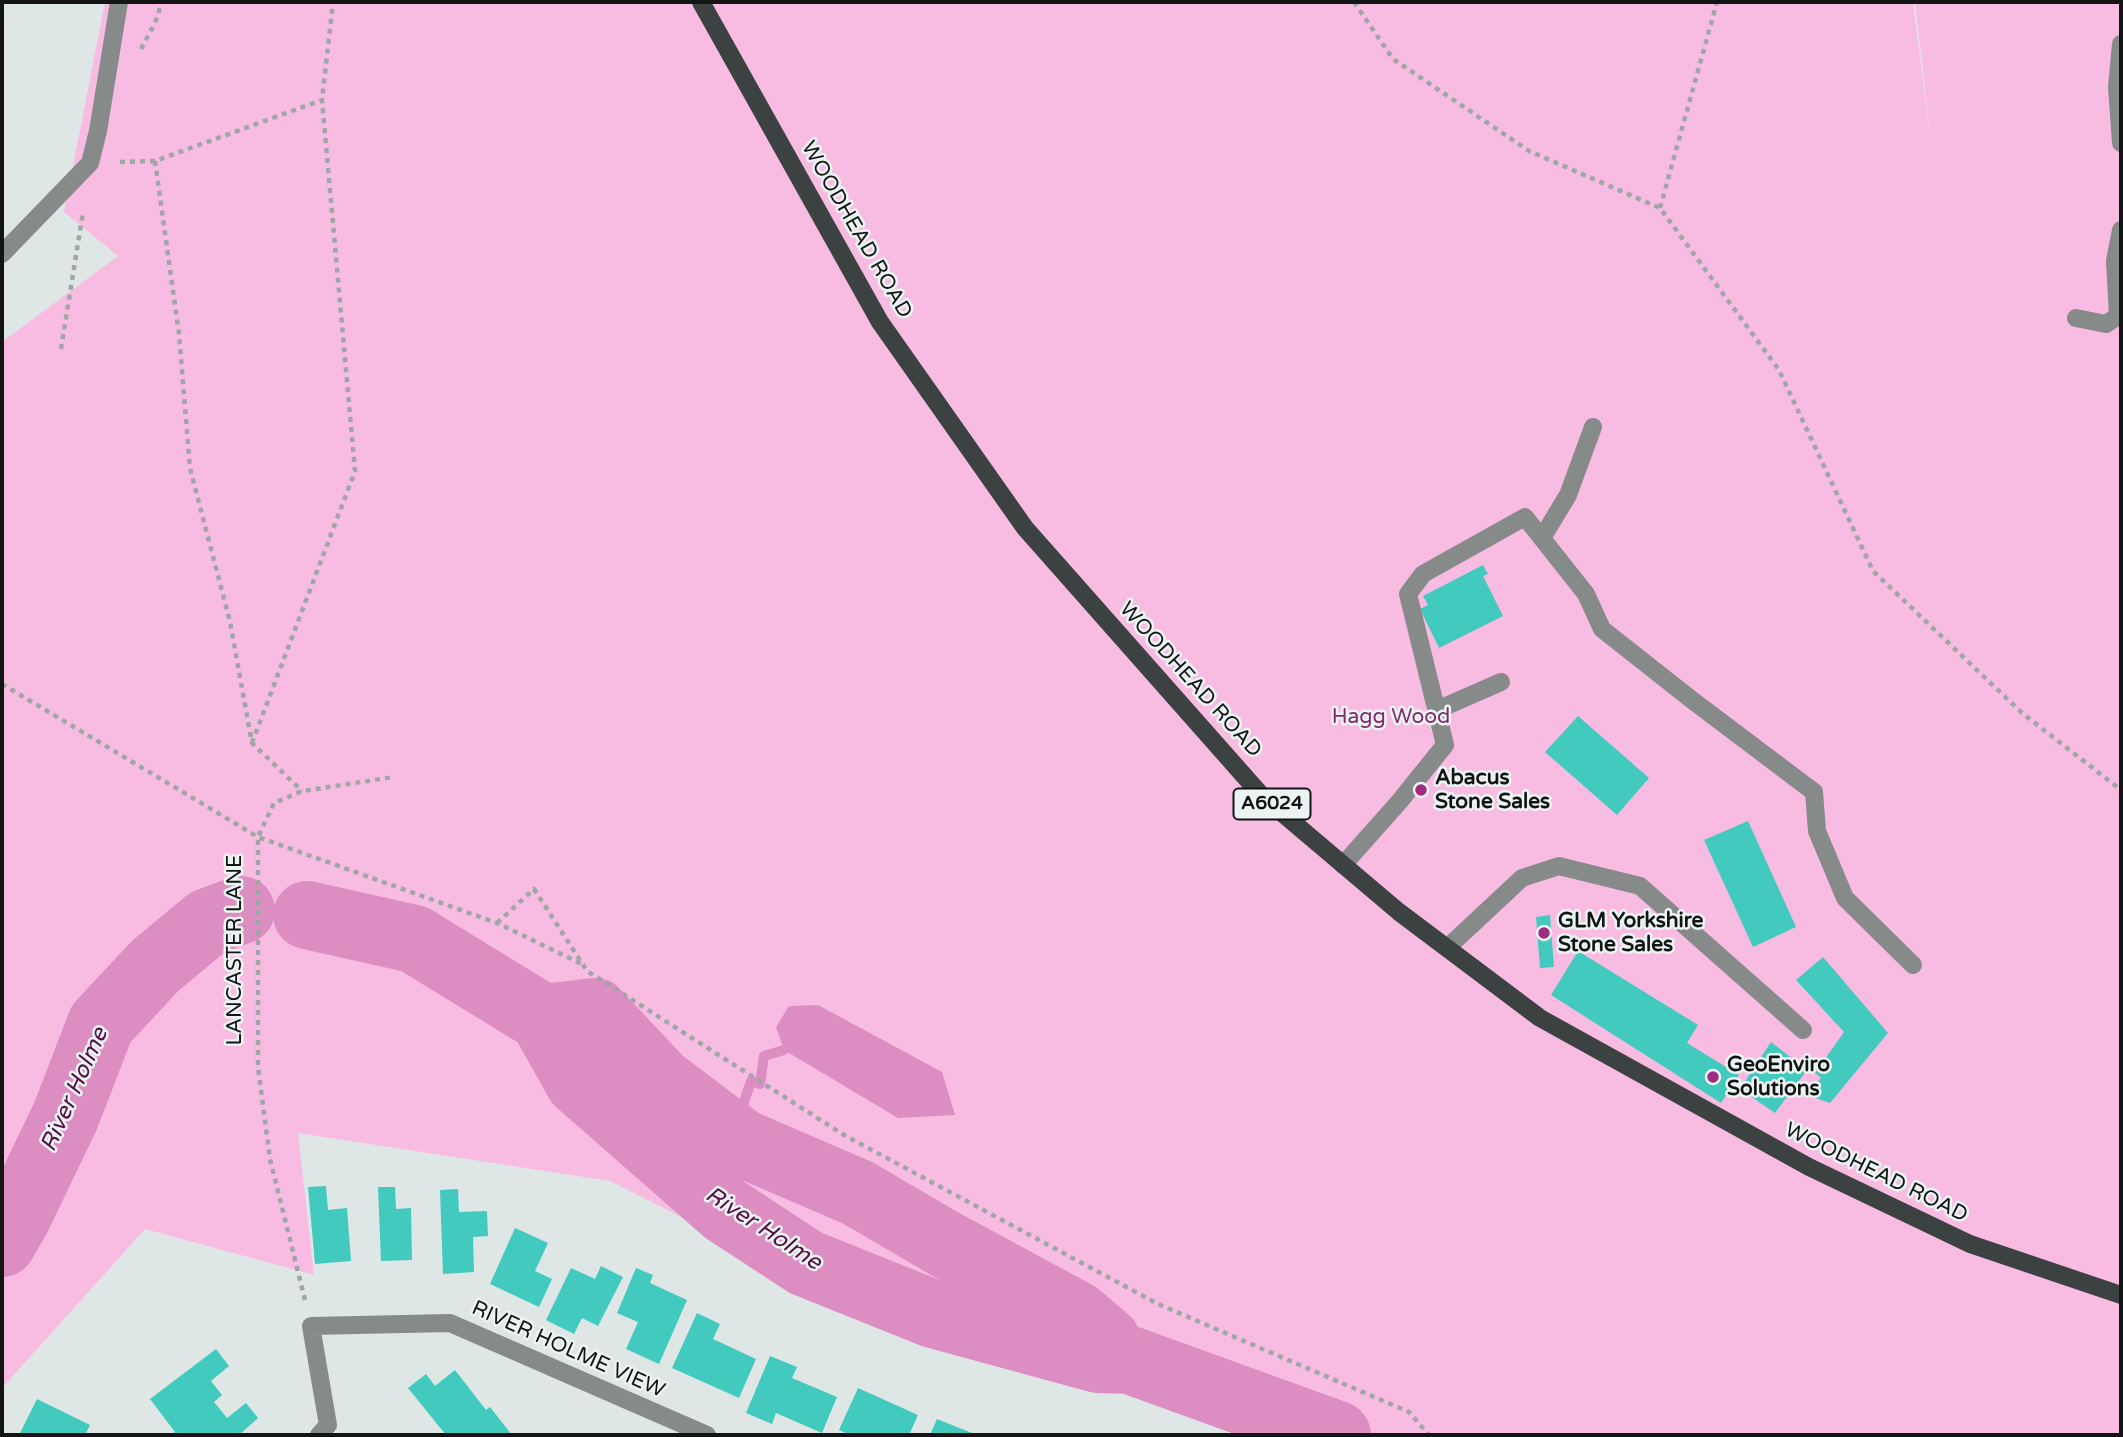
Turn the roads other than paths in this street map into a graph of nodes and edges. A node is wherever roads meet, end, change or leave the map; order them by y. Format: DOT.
graph roads {
  1 [pos="119,2"];
  2 [pos="701,2"];
  3 [pos="2121,44"];
  4 [pos="2121,143"];
  5 [pos="2121,230"];
  6 [pos="2,254"];
  7 [pos="2076,318"];
  8 [pos="1593,427"];
  9 [pos="1542,538"];
  10 [pos="1501,682"];
  11 [pos="1437,710"];
  12 [pos="1343,865"];
  13 [pos="1447,948"];
  14 [pos="1913,965"];
  15 [pos="1803,1030"];
  16 [pos="2121,1295"];
  17 [pos="319,1435"];
  18 [pos="707,1435"];
  1 -- 6 [label="street"];
  2 -- 12 [label="main road, WOODHEAD ROAD / A6024"];
  3 -- 4 [label="street"];
  5 -- 7 [label="street"];
  8 -- 9 [label="street"];
  9 -- 11 [label="street"];
  9 -- 14 [label="street"];
  10 -- 11 [label="street"];
  11 -- 12 [label="street"];
  12 -- 13 [label="main road, WOODHEAD ROAD / A6024"];
  13 -- 15 [label="street"];
  13 -- 16 [label="main road, WOODHEAD ROAD / A6024"];
  17 -- 18 [label="street, RIVER HOLME VIEW"];
}
